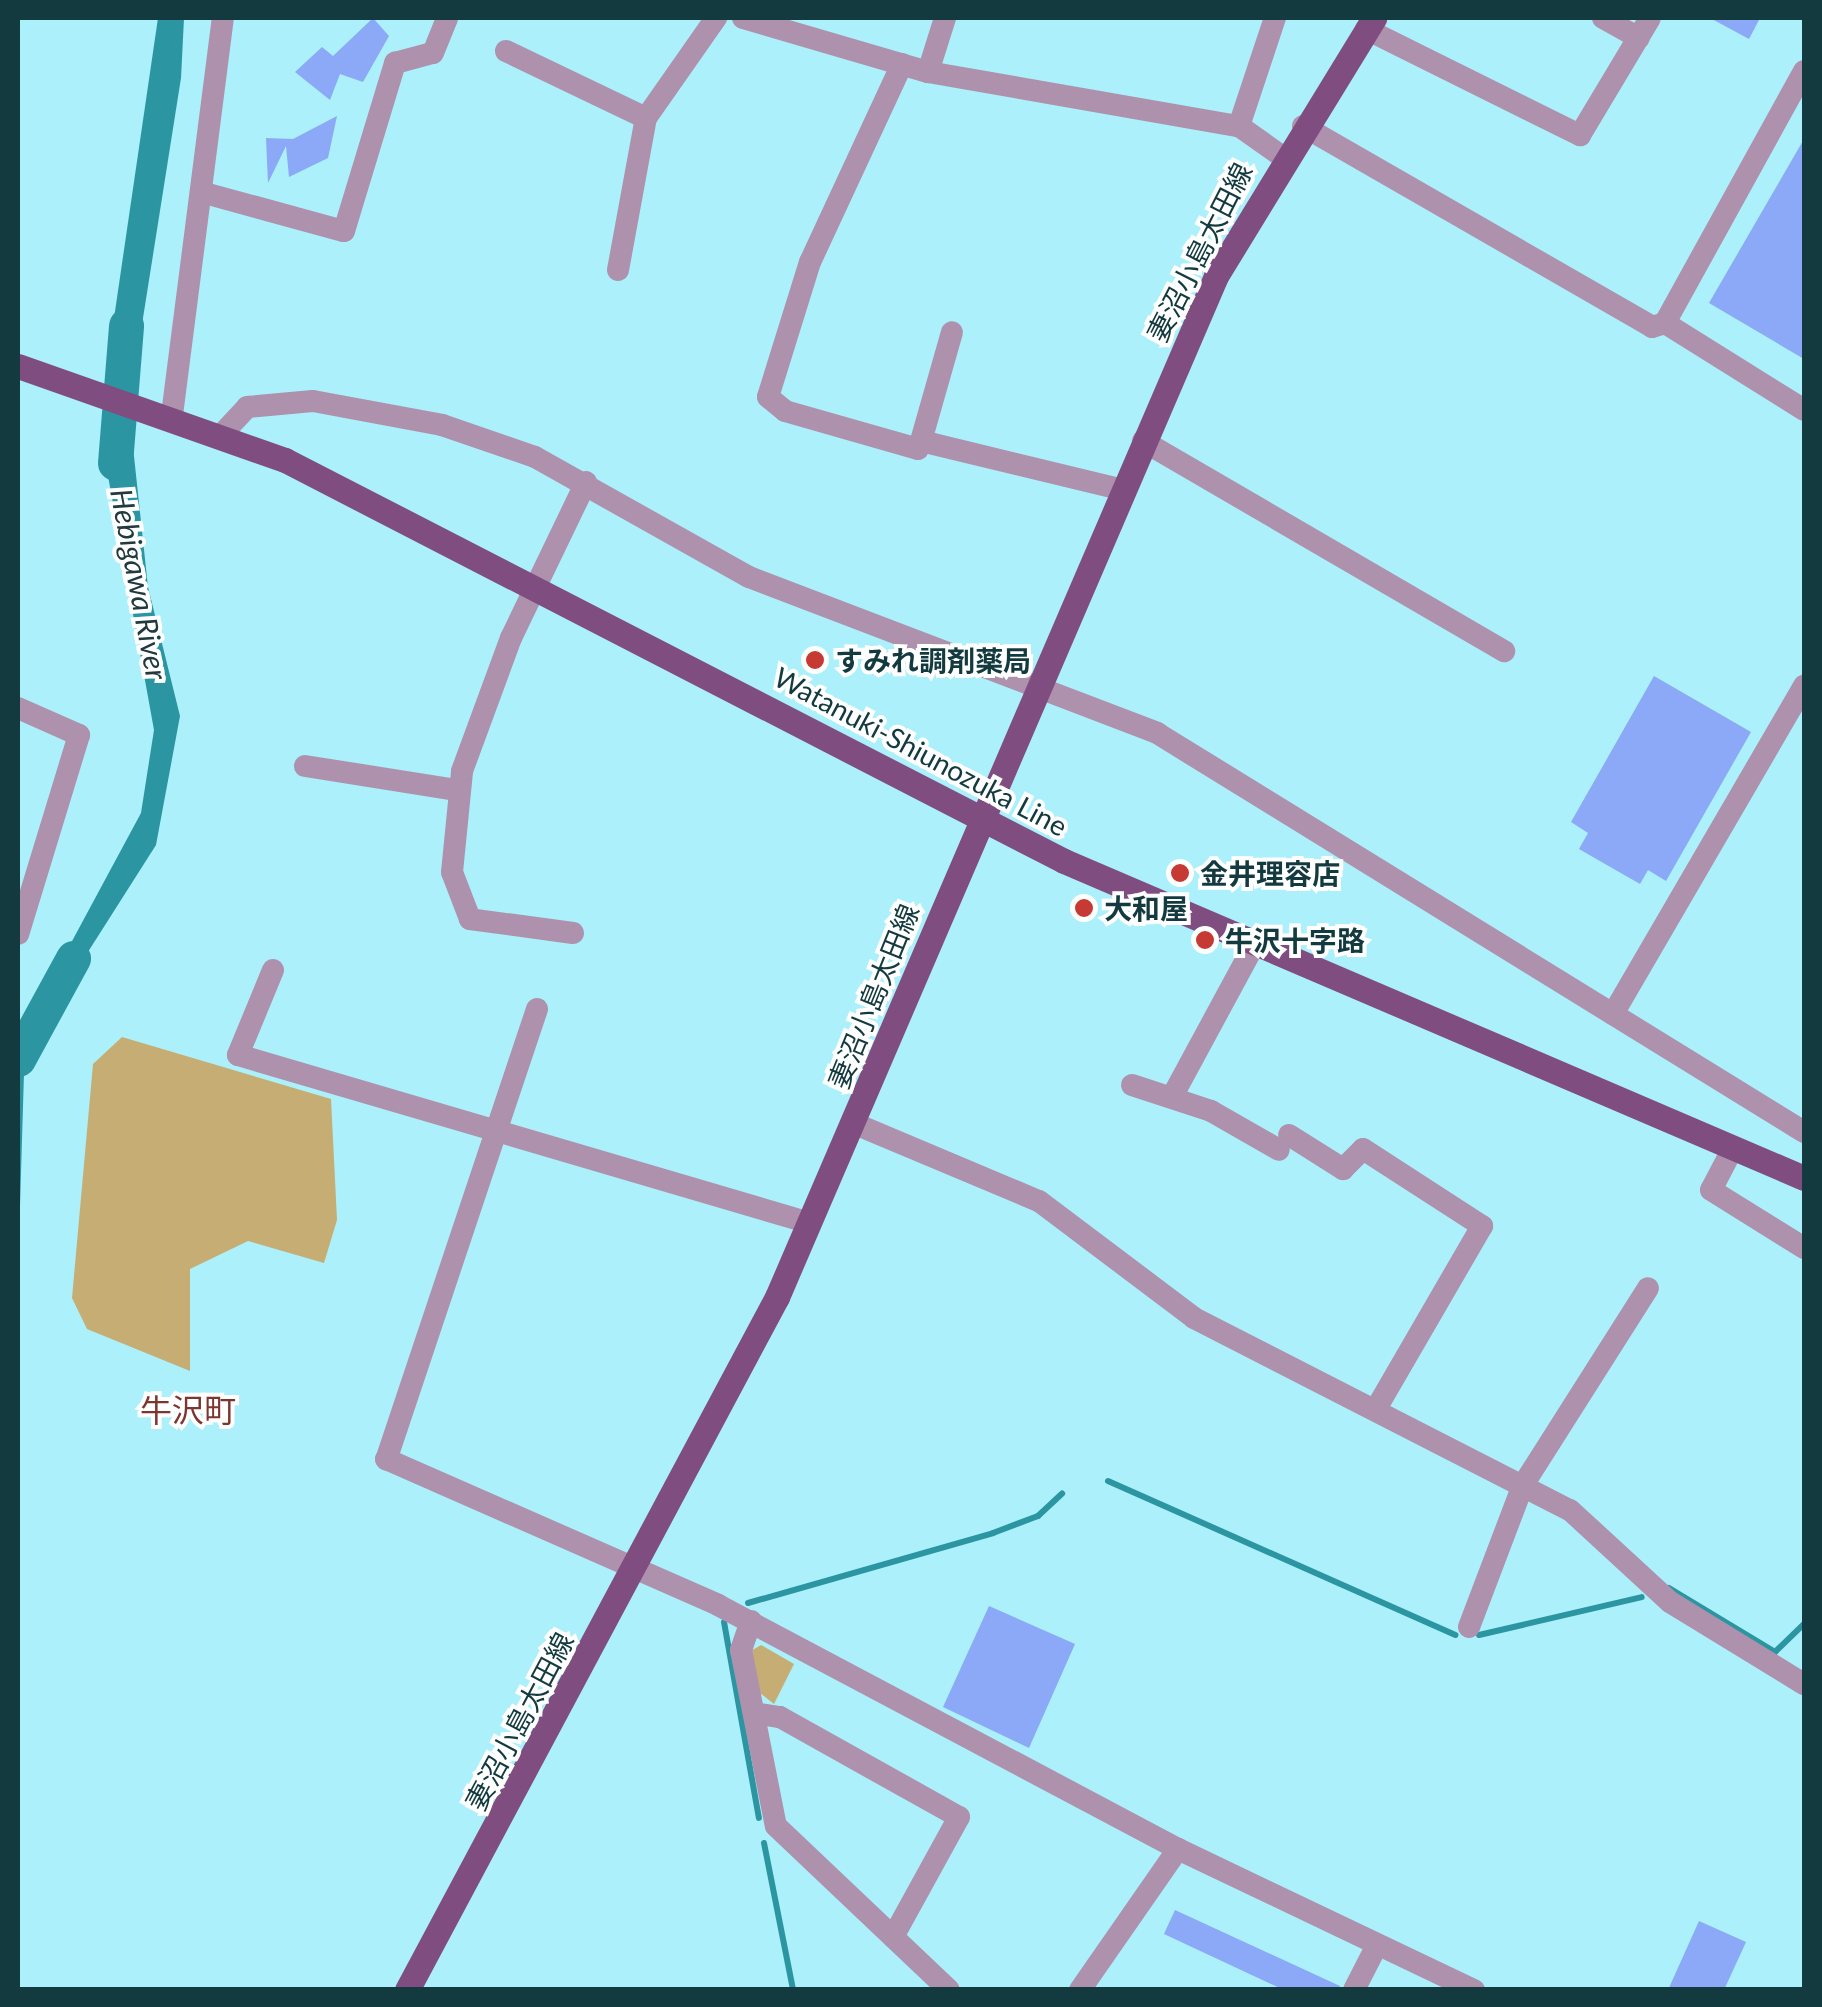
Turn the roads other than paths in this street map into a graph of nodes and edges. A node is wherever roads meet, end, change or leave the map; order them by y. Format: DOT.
graph roads {
  1 [pos="223,18"];
  2 [pos="447,18"];
  3 [pos="716,18"];
  4 [pos="743,18"];
  5 [pos="944,18"];
  6 [pos="1275,18"];
  7 [pos="1602,18"];
  8 [pos="1370,24"];
  9 [pos="1644,28"];
  10 [pos="506,51"];
  11 [pos="902,64"];
  12 [pos="1804,71"];
  13 [pos="928,72"];
  14 [pos="646,118"];
  15 [pos="1239,126"];
  16 [pos="1303,126"];
  17 [pos="1283,157"];
  18 [pos="200,192"];
  19 [pos="618,270"];
  20 [pos="1665,324"];
  21 [pos="952,332"];
  22 [pos="18,366"];
  23 [pos="1804,410"];
  24 [pos="162,412"];
  25 [pos="223,433"];
  26 [pos="921,441"];
  27 [pos="1143,441"];
  28 [pos="586,482"];
  29 [pos="1122,490"];
  30 [pos="540,584"];
  31 [pos="1504,651"];
  32 [pos="1804,686"];
  33 [pos="1034,689"];
  34 [pos="18,708"];
  35 [pos="305,766"];
  36 [pos="457,790"];
  37 [pos="978,818"];
  38 [pos="573,933"];
  39 [pos="18,934"];
  40 [pos="1254,945"];
  41 [pos="273,970"];
  42 [pos="536,1008"];
  43 [pos="1614,1014"];
  44 [pos="1132,1085"];
  45 [pos="1172,1095"];
  46 [pos="853,1123"];
  47 [pos="500,1130"];
  48 [pos="1804,1132"];
  49 [pos="1734,1148"];
  50 [pos="1804,1178"];
  51 [pos="810,1223"];
  52 [pos="1804,1248"];
  53 [pos="1648,1288"];
  54 [pos="1376,1410"];
  55 [pos="1522,1485"];
  56 [pos="635,1564"];
  57 [pos="751,1622"];
  58 [pos="1469,1627"];
  59 [pos="1804,1684"];
  60 [pos="754,1713"];
  61 [pos="1178,1850"];
  62 [pos="893,1937"];
  63 [pos="1377,1945"];
  64 [pos="408,1990"];
  65 [pos="949,1990"];
  66 [pos="1080,1990"];
  67 [pos="1354,1990"];
  68 [pos="1474,1990"];
  1 -- 18 [label="street"];
  2 -- 18 [label="street"];
  3 -- 14 [label="street"];
  4 -- 11 [label="street"];
  5 -- 13 [label="street"];
  6 -- 15 [label="street"];
  7 -- 9 [label="street"];
  8 -- 9 [label="street"];
  8 -- 16 [label="main road, 妻沼小島太田線"];
  10 -- 14 [label="street"];
  11 -- 13 [label="street"];
  11 -- 26 [label="street"];
  12 -- 20 [label="street"];
  13 -- 15 [label="street"];
  14 -- 19 [label="street"];
  15 -- 17 [label="street"];
  16 -- 17 [label="main road, 妻沼小島太田線"];
  16 -- 20 [label="street"];
  17 -- 27 [label="main road, 妻沼小島太田線"];
  18 -- 24 [label="street"];
  20 -- 23 [label="street"];
  21 -- 26 [label="street"];
  22 -- 24 [label="main road, Watanuki-Shiunozuka Line"];
  24 -- 25 [label="main road, Watanuki-Shiunozuka Line"];
  25 -- 28 [label="street"];
  25 -- 30 [label="main road, Watanuki-Shiunozuka Line"];
  26 -- 29 [label="street"];
  27 -- 29 [label="main road, 妻沼小島太田線"];
  27 -- 31 [label="street"];
  28 -- 30 [label="street"];
  28 -- 33 [label="street"];
  29 -- 33 [label="main road, 妻沼小島太田線"];
  30 -- 36 [label="street"];
  30 -- 37 [label="main road, Watanuki-Shiunozuka Line"];
  32 -- 43 [label="street"];
  33 -- 37 [label="main road, 妻沼小島太田線"];
  33 -- 43 [label="street"];
  34 -- 39 [label="street"];
  35 -- 36 [label="street"];
  36 -- 38 [label="street"];
  37 -- 40 [label="main road, Watanuki-Shiunozuka Line"];
  37 -- 46 [label="main road, 妻沼小島太田線"];
  40 -- 45 [label="street"];
  40 -- 49 [label="main road, Watanuki-Shiunozuka Line"];
  41 -- 47 [label="street"];
  42 -- 47 [label="street"];
  43 -- 48 [label="street"];
  44 -- 45 [label="street"];
  45 -- 54 [label="street"];
  46 -- 51 [label="main road, 妻沼小島太田線"];
  46 -- 54 [label="street"];
  47 -- 51 [label="street"];
  47 -- 56 [label="street"];
  49 -- 50 [label="main road, Watanuki-Shiunozuka Line"];
  49 -- 52 [label="street"];
  51 -- 56 [label="main road, 妻沼小島太田線"];
  53 -- 55 [label="street"];
  54 -- 55 [label="street"];
  55 -- 58 [label="street"];
  55 -- 59 [label="street"];
  56 -- 57 [label="street"];
  56 -- 64 [label="main road, 妻沼小島太田線"];
  57 -- 60 [label="street"];
  57 -- 61 [label="street"];
  60 -- 62 [label="street"];
  60 -- 62 [label="street"];
  61 -- 63 [label="street"];
  61 -- 66 [label="street"];
  62 -- 65 [label="street"];
  63 -- 67 [label="street"];
  63 -- 68 [label="street"];
}
